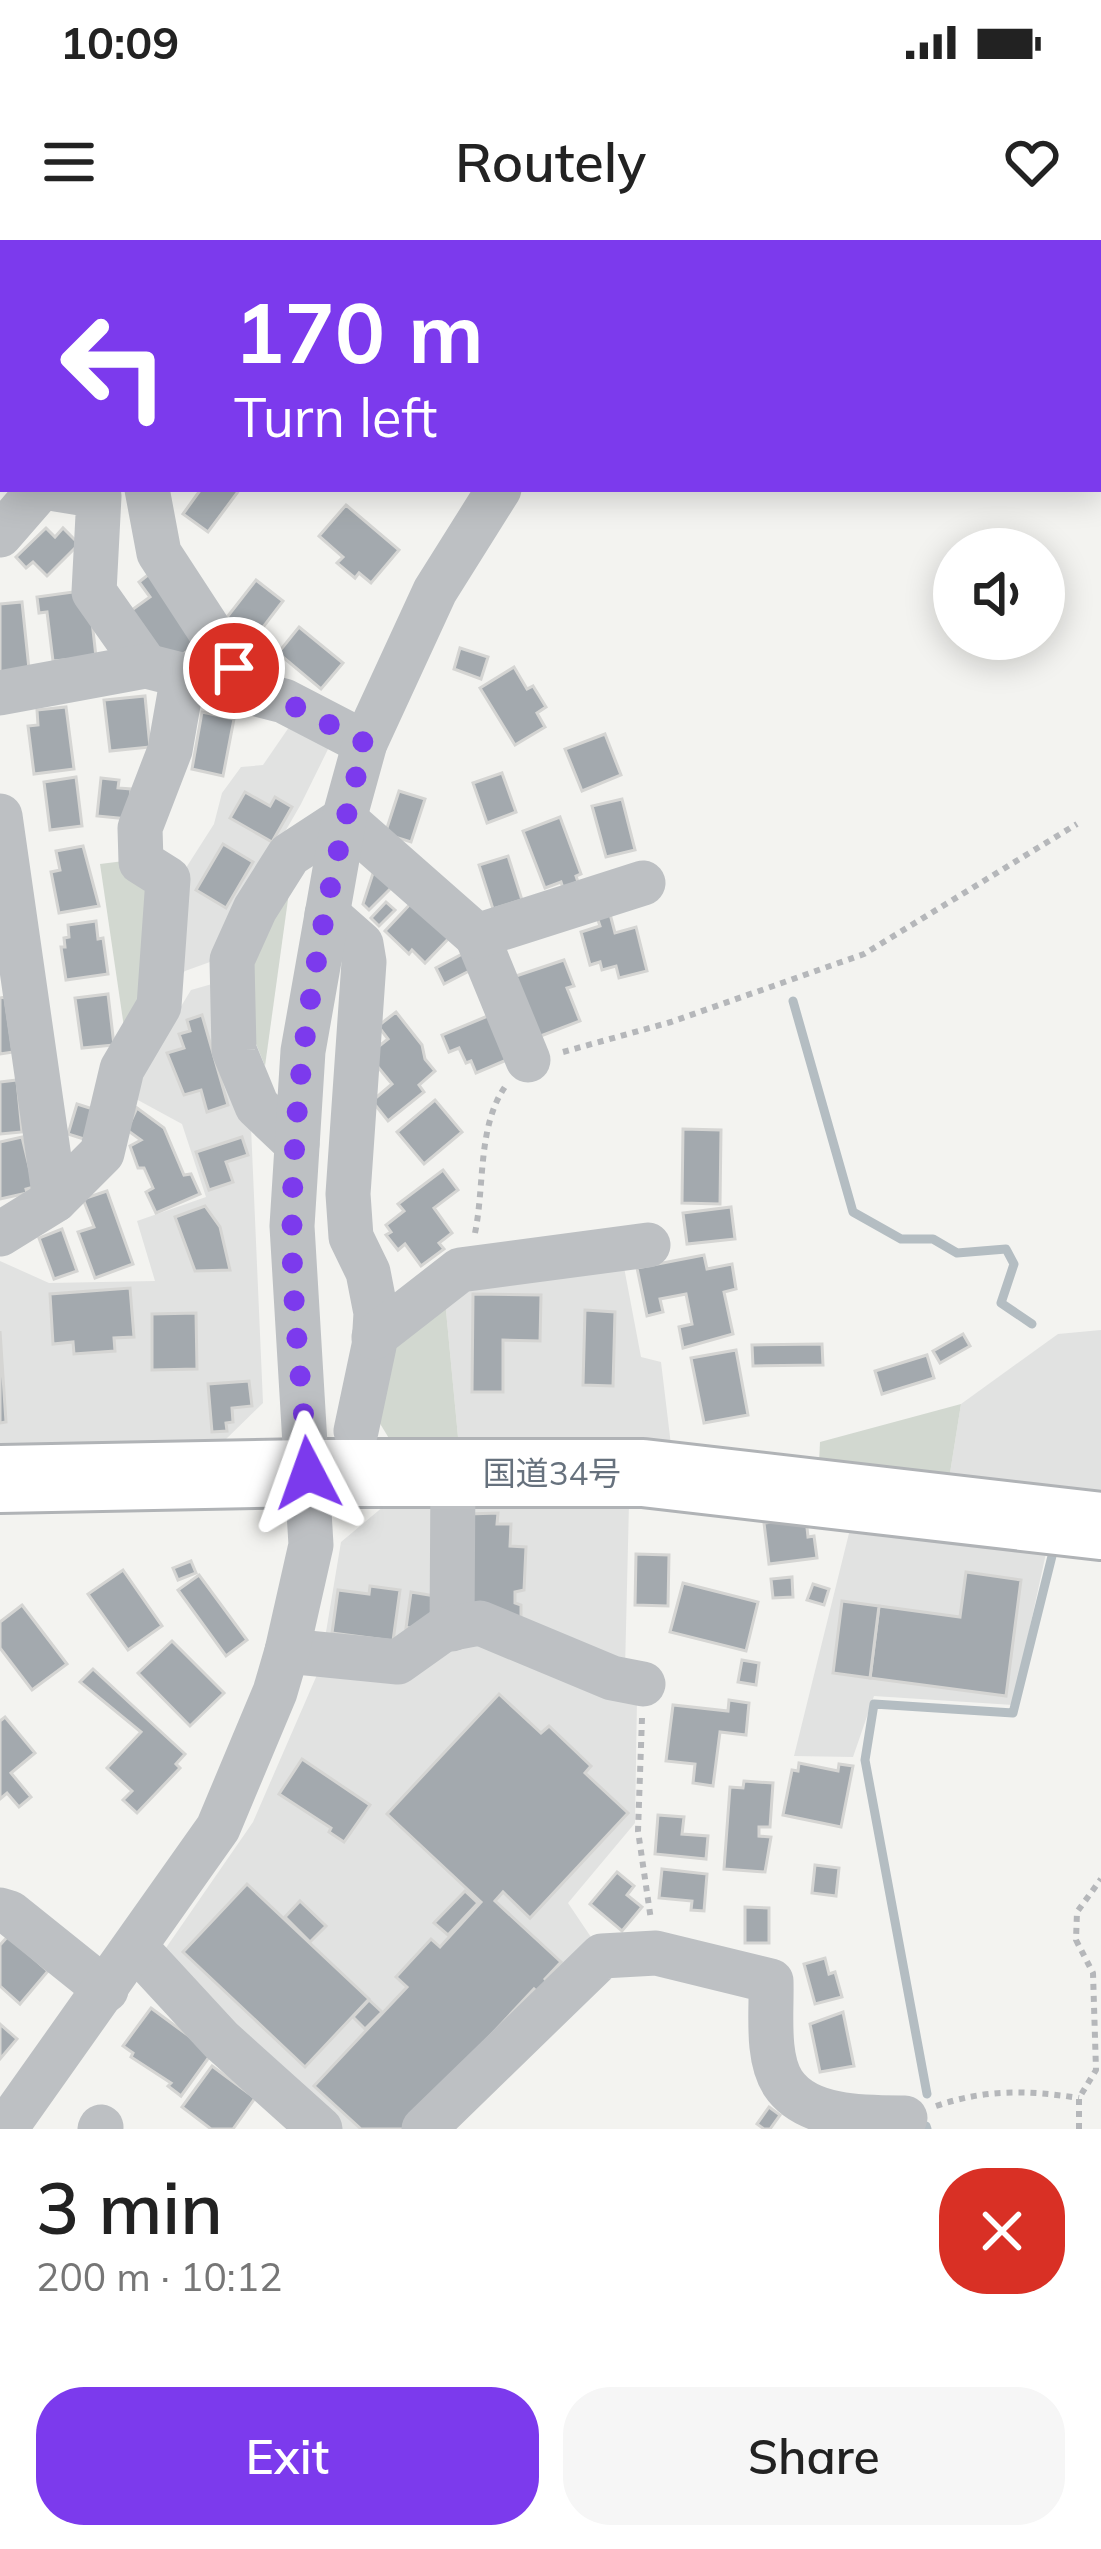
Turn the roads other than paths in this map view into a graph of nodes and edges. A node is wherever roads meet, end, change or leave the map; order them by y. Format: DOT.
graph roads {
  1 [pos="37,492"];
  2 [pos="88,492"];
  3 [pos="148,492"];
  4 [pos="497,492"];
  5 [pos="0,535"];
  6 [pos="165,671"];
  7 [pos="0,693"];
  8 [pos="256,693"];
  9 [pos="365,743"];
  10 [pos="0,815"];
  11 [pos="344,819"];
  12 [pos="643,883"];
  13 [pos="328,914"];
  14 [pos="477,936"];
  15 [pos="232,960"];
  16 [pos="159,1006"];
  17 [pos="528,1060"];
  18 [pos="297,1144"];
  19 [pos="55,1200"];
  20 [pos="0,1234"];
  21 [pos="648,1245"];
  22 [pos="374,1337"];
  23 [pos="332,1452"];
  24 [pos="453,1473"];
  25 [pos="0,1479"];
  26 [pos="1101,1526"];
  27 [pos="452,1629"];
  28 [pos="287,1651"];
  29 [pos="643,1684"];
  30 [pos="0,1910"];
  31 [pos="136,1948"];
  32 [pos="106,1990"];
  33 [pos="904,2118"];
  34 [pos="5,2129"];
  35 [pos="320,2129"];
  36 [pos="424,2129"];
  1 -- 5 [label="street"];
  2 -- 6 [label="street"];
  3 -- 8 [label="street"];
  4 -- 9 [label="street"];
  6 -- 7 [label="street"];
  6 -- 8 [label="street"];
  6 -- 16 [label="street"];
  8 -- 9 [label="street"];
  9 -- 11 [label="street"];
  10 -- 19 [label="street"];
  11 -- 13 [label="street"];
  11 -- 14 [label="street"];
  11 -- 15 [label="street"];
  12 -- 14 [label="street"];
  13 -- 18 [label="street"];
  13 -- 22 [label="street"];
  14 -- 17 [label="street"];
  15 -- 16 [label="street"];
  15 -- 18 [label="street"];
  16 -- 19 [label="street"];
  18 -- 23 [label="street"];
  19 -- 20 [label="street"];
  21 -- 22 [label="street"];
  22 -- 23 [label="street"];
  23 -- 24 [label="highway, 国道34号"];
  23 -- 25 [label="highway, 国道34号"];
  23 -- 28 [label="street"];
  24 -- 26 [label="highway, 国道34号"];
  24 -- 27 [label="street"];
  27 -- 28 [label="street"];
  27 -- 29 [label="street"];
  28 -- 31 [label="street"];
  30 -- 32 [label="street"];
  31 -- 32 [label="street"];
  31 -- 35 [label="street"];
  32 -- 34 [label="street"];
  33 -- 36 [label="street"];
}
